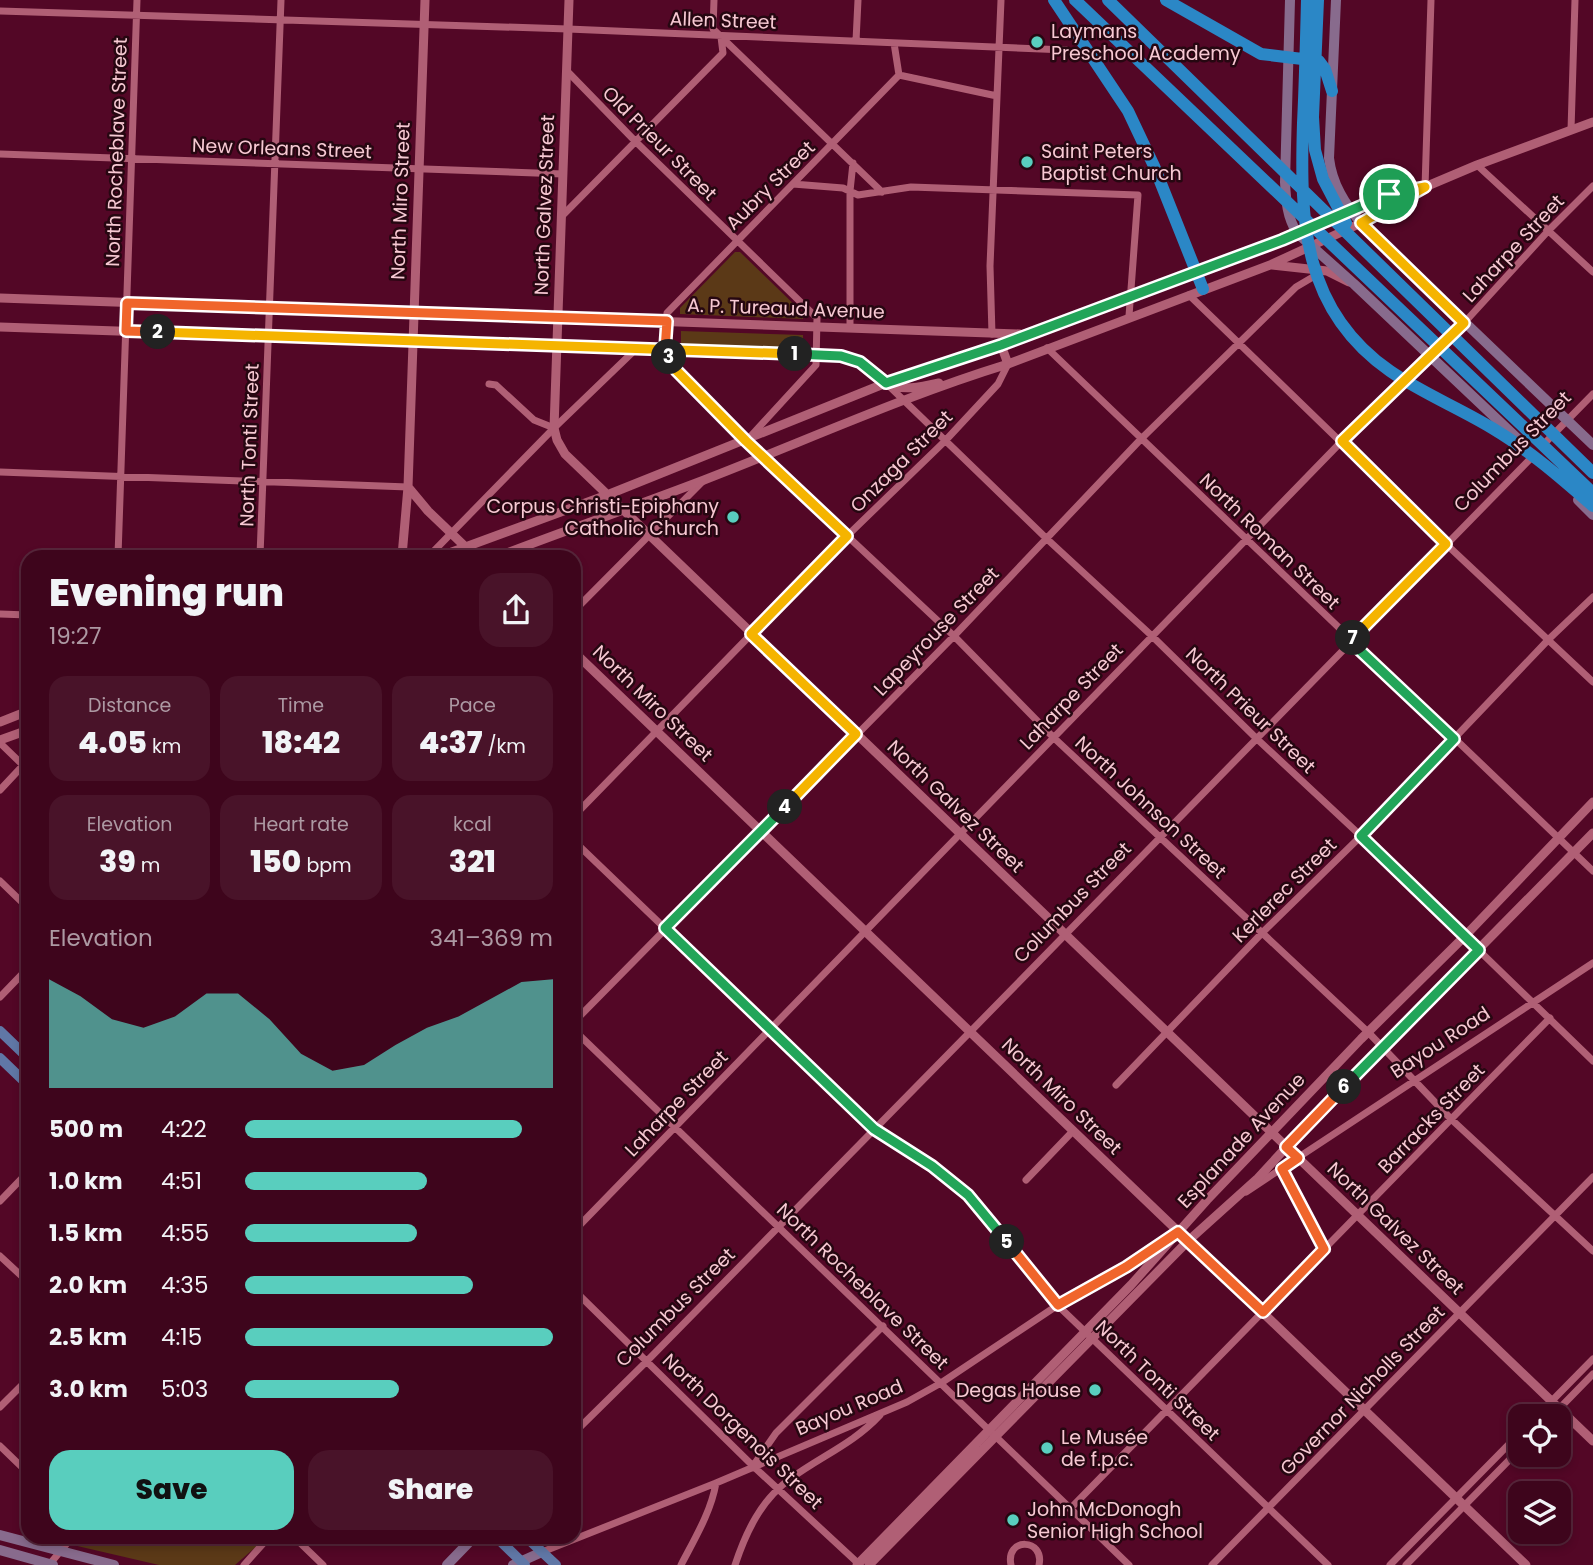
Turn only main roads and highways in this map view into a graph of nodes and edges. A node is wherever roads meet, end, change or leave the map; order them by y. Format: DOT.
graph roads {
  1 [pos="1054,0"];
  2 [pos="1075,0"];
  3 [pos="1108,0"];
  4 [pos="1290,0"];
  5 [pos="1307,0"];
  6 [pos="1318,0"];
  7 [pos="1336,0"];
  8 [pos="1170,2"];
  9 [pos="1288,58"];
  10 [pos="1332,91"];
  11 [pos="1359,244"];
  12 [pos="1203,289"];
  13 [pos="1593,445"];
  14 [pos="1593,473"];
  15 [pos="1593,494"];
  16 [pos="1593,506"];
  17 [pos="1593,515"];
  18 [pos="0,1031"];
  19 [pos="21,1051"];
  20 [pos="0,1058"];
  21 [pos="21,1078"];
  22 [pos="0,1535"];
  23 [pos="21,1541"];
  24 [pos="31,1544"];
  25 [pos="467,1544"];
  26 [pos="502,1544"];
  27 [pos="533,1544"];
  28 [pos="0,1550"];
  29 [pos="542,1552"];
  30 [pos="519,1564"];
  31 [pos="50,1565"];
  32 [pos="114,1565"];
  33 [pos="447,1565"];
  34 [pos="556,1565"];
  1 -- 12 [label="highway"];
  2 -- 15 [label="highway"];
  3 -- 11 [label="highway"];
  4 -- 9 [label="main road"];
  5 -- 16 [label="highway"];
  6 -- 11 [label="highway"];
  7 -- 10 [label="main road"];
  8 -- 9 [label="highway"];
  9 -- 10 [label="highway"];
  9 -- 17 [label="main road"];
  10 -- 13 [label="main road"];
  11 -- 14 [label="highway"];
  18 -- 19 [label="main road"];
  20 -- 21 [label="main road"];
  22 -- 23 [label="main road"];
  24 -- 32 [label="main road"];
  25 -- 33 [label="main road"];
  26 -- 30 [label="main road"];
  27 -- 29 [label="main road"];
  28 -- 31 [label="main road"];
  29 -- 30 [label="main road, Bayou Road"];
  29 -- 34 [label="main road"];
}
